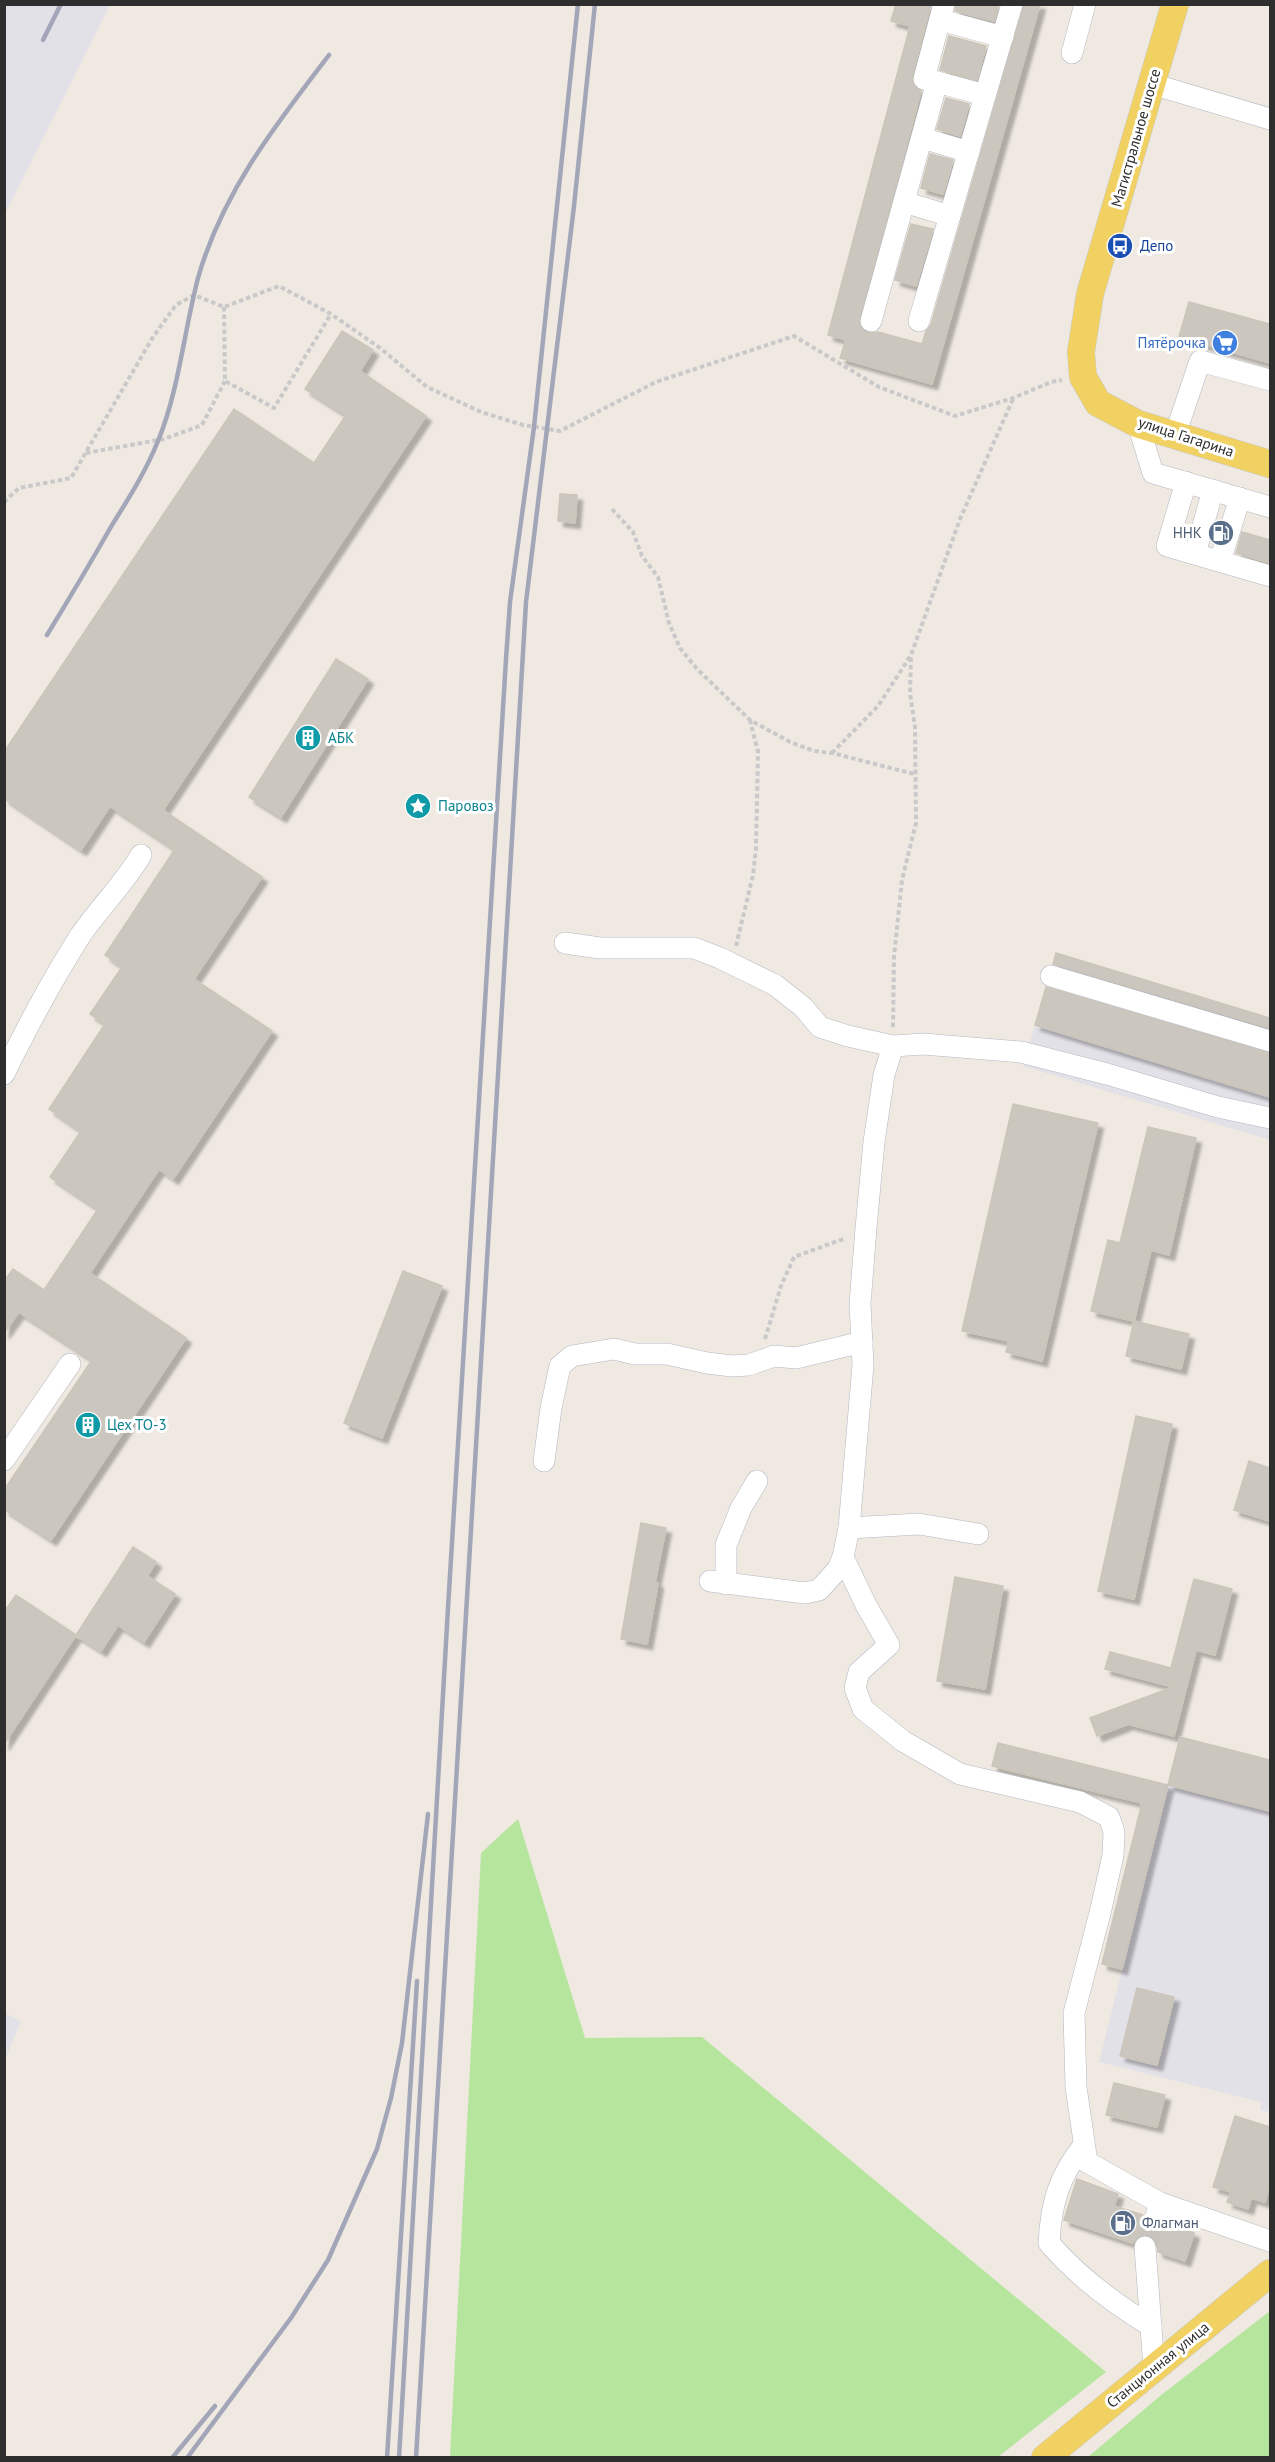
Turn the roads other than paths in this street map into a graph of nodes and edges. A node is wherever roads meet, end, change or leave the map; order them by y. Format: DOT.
graph roads {
  1 [pos="1012,4"];
  2 [pos="1085,4"];
  3 [pos="1175,4"];
  4 [pos="942,12"];
  5 [pos="1003,37"];
  6 [pos="1072,53"];
  7 [pos="937,82"];
  8 [pos="1152,84"];
  9 [pos="985,95"];
  10 [pos="1270,119"];
  11 [pos="922,138"];
  12 [pos="969,152"];
  13 [pos="904,202"];
  14 [pos="950,216"];
  15 [pos="871,321"];
  16 [pos="919,321"];
  17 [pos="1083,377"];
  18 [pos="1270,380"];
  19 [pos="1138,424"];
  20 [pos="1175,435"];
  21 [pos="1270,464"];
  22 [pos="1186,482"];
  23 [pos="1213,490"];
  24 [pos="1240,498"];
  25 [pos="1270,507"];
  26 [pos="1195,554"];
  27 [pos="1221,561"];
  28 [pos="1270,576"];
  29 [pos="141,855"];
  30 [pos="565,943"];
  31 [pos="1051,976"];
  32 [pos="1270,1041"];
  33 [pos="893,1046"];
  34 [pos="4,1074"];
  35 [pos="1270,1118"];
  36 [pos="862,1341"];
  37 [pos="70,1364"];
  38 [pos="4,1460"];
  39 [pos="544,1461"];
  40 [pos="757,1481"];
  41 [pos="849,1528"];
  42 [pos="978,1534"];
  43 [pos="843,1557"];
  44 [pos="1084,2145"];
  45 [pos="1270,2241"];
  46 [pos="1145,2247"];
  47 [pos="1270,2273"];
  48 [pos="1151,2326"];
  49 [pos="1154,2368"];
  50 [pos="1045,2457"];
  1 -- 5 [label="lane"];
  2 -- 6 [label="lane"];
  3 -- 8 [label="main road, Магистральное шоссе"];
  4 -- 5 [label="lane"];
  4 -- 7 [label="lane"];
  5 -- 9 [label="lane"];
  7 -- 9 [label="lane"];
  7 -- 11 [label="lane"];
  8 -- 10 [label="lane"];
  8 -- 17 [label="main road, Магистральное шоссе"];
  9 -- 12 [label="lane"];
  11 -- 12 [label="lane"];
  11 -- 13 [label="lane"];
  12 -- 14 [label="lane"];
  13 -- 14 [label="lane"];
  13 -- 15 [label="lane"];
  14 -- 16 [label="lane"];
  17 -- 19 [label="main road, улица Гагарина"];
  18 -- 20 [label="lane"];
  19 -- 20 [label="main road, улица Гагарина"];
  19 -- 22 [label="lane"];
  20 -- 21 [label="main road, улица Гагарина"];
  22 -- 23 [label="lane"];
  22 -- 26 [label="lane"];
  23 -- 24 [label="lane"];
  23 -- 26 [label="lane"];
  24 -- 25 [label="lane"];
  24 -- 27 [label="lane"];
  26 -- 27 [label="lane"];
  27 -- 28 [label="lane"];
  29 -- 34 [label="lane"];
  30 -- 33 [label="lane"];
  31 -- 32 [label="lane"];
  33 -- 35 [label="lane"];
  33 -- 36 [label="lane"];
  36 -- 39 [label="lane"];
  36 -- 41 [label="lane"];
  37 -- 38 [label="lane"];
  40 -- 43 [label="lane"];
  41 -- 42 [label="lane"];
  41 -- 43 [label="lane"];
  43 -- 44 [label="lane"];
  44 -- 45 [label="lane"];
  44 -- 48 [label="lane"];
  46 -- 48 [label="lane"];
  47 -- 49 [label="main road, Станционная улица"];
  48 -- 49 [label="lane"];
  49 -- 50 [label="main road, Станционная улица"];
}
